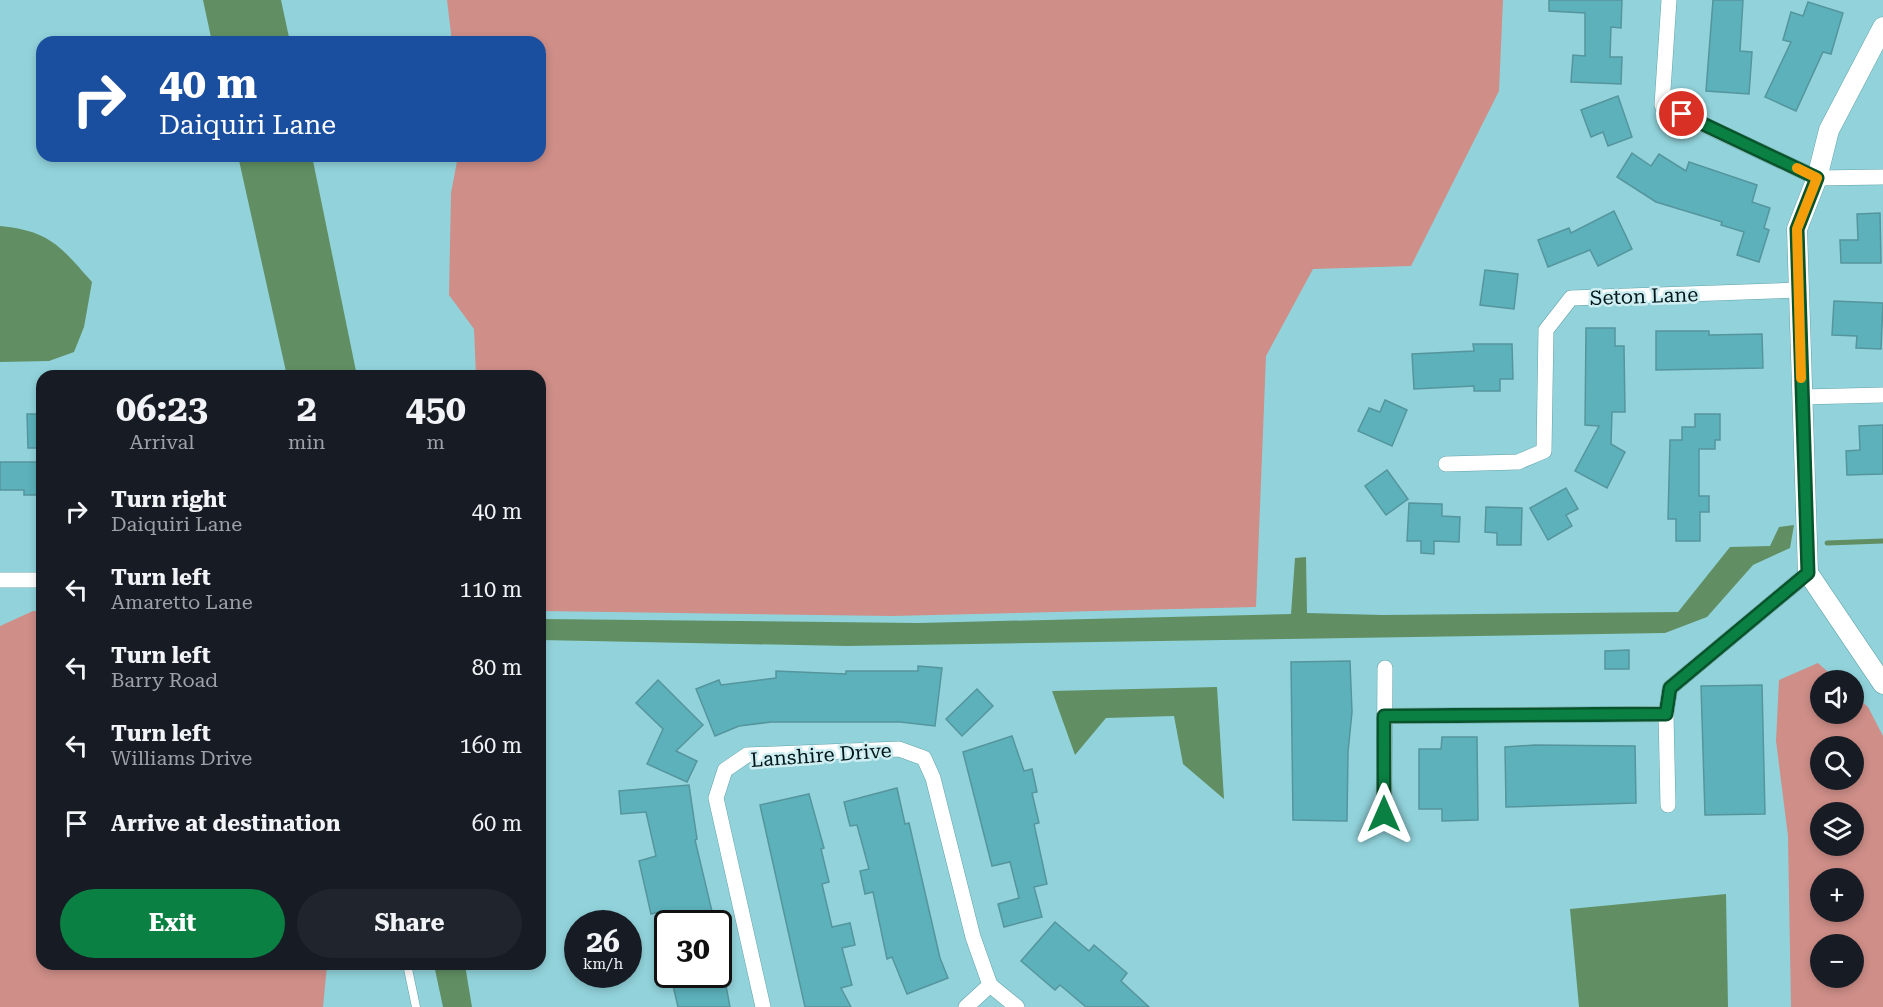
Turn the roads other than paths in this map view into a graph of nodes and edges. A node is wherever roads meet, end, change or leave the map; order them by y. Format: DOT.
graph roads {
  1 [pos="1669,0"];
  2 [pos="1883,27"];
  3 [pos="1883,177"];
  4 [pos="1817,178"];
  5 [pos="1799,290"];
  6 [pos="1883,394"];
  7 [pos="1802,397"];
  8 [pos="1446,464"];
  9 [pos="1808,573"];
  10 [pos="0,580"];
  11 [pos="36,580"];
  12 [pos="1385,668"];
  13 [pos="1883,684"];
  14 [pos="1666,714"];
  15 [pos="1384,716"];
  16 [pos="1668,805"];
  17 [pos="1384,814"];
  18 [pos="408,970"];
  19 [pos="990,985"];
  20 [pos="416,1007"];
  21 [pos="763,1007"];
  22 [pos="966,1007"];
  23 [pos="1017,1007"];
  1 -- 4 [label="street"];
  2 -- 4 [label="street"];
  3 -- 4 [label="street"];
  4 -- 5 [label="street"];
  5 -- 7 [label="street"];
  5 -- 8 [label="street, Seton Lane"];
  6 -- 7 [label="street"];
  7 -- 9 [label="street"];
  9 -- 13 [label="street"];
  9 -- 14 [label="street"];
  10 -- 11 [label="street"];
  12 -- 15 [label="street"];
  14 -- 15 [label="street"];
  14 -- 16 [label="street"];
  15 -- 17 [label="street"];
  18 -- 20 [label="lane"];
  19 -- 21 [label="street, Lanshire Drive"];
  19 -- 22 [label="street"];
  19 -- 23 [label="street"];
}
